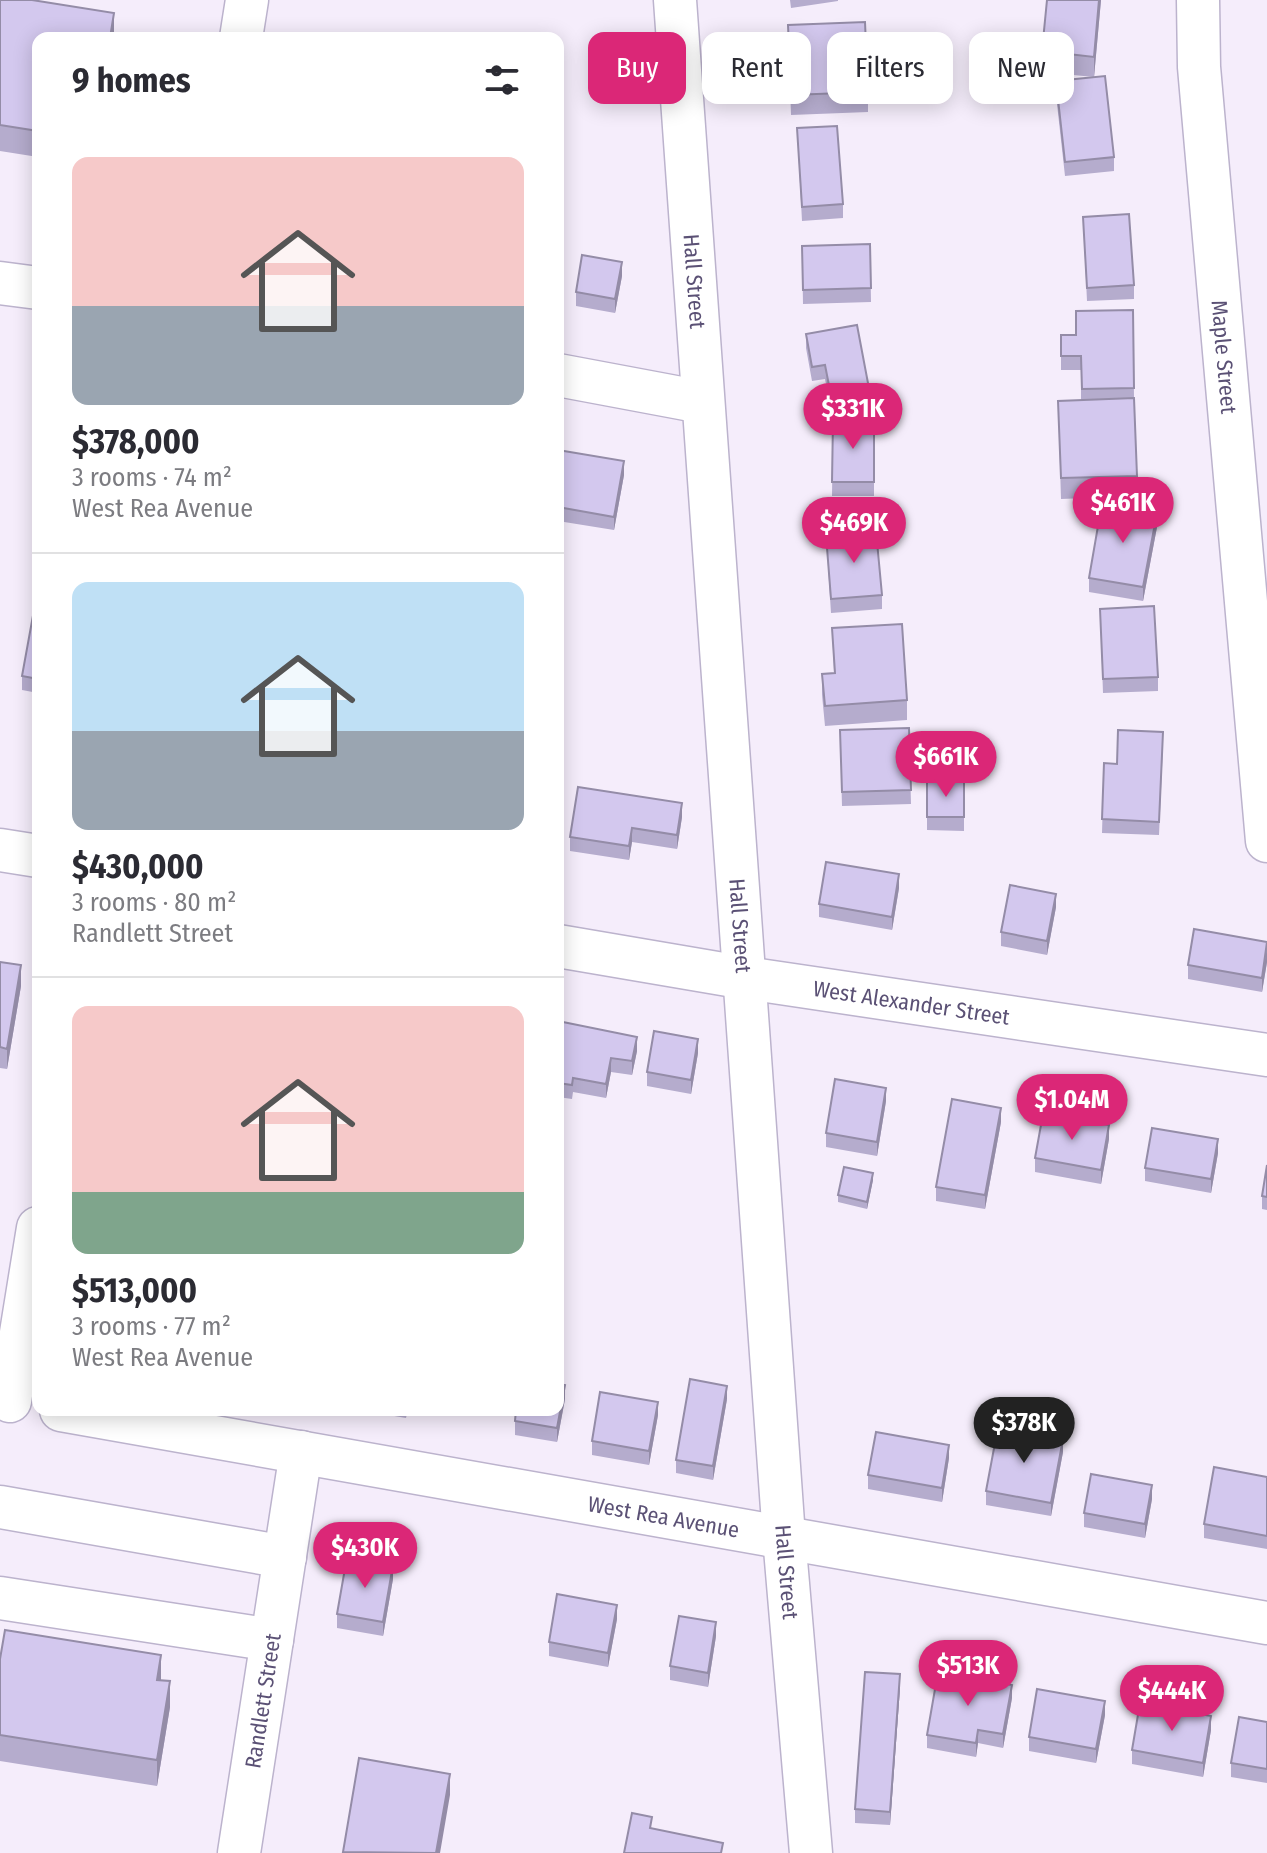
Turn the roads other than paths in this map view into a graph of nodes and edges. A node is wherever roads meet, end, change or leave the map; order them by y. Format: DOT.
graph roads {
  1 [pos="247,0"];
  2 [pos="675,0"];
  3 [pos="1198,0"];
  4 [pos="242,32"];
  5 [pos="0,283"];
  6 [pos="32,287"];
  7 [pos="564,376"];
  8 [pos="702,402"];
  9 [pos="1267,841"];
  10 [pos="0,850"];
  11 [pos="32,855"];
  12 [pos="564,947"];
  13 [pos="746,978"];
  14 [pos="1267,1055"];
  15 [pos="32,1275"];
  16 [pos="16,1402"];
  17 [pos="95,1416"];
  18 [pos="301,1452"];
  19 [pos="0,1507"];
  20 [pos="784,1537"];
  21 [pos="285,1557"];
  22 [pos="0,1598"];
  23 [pos="1267,1623"];
  24 [pos="272,1640"];
  25 [pos="239,1853"];
  26 [pos="811,1853"];
  1 -- 4 [label="street"];
  2 -- 8 [label="street, Hall Street"];
  3 -- 9 [label="street, Maple Street"];
  5 -- 6 [label="street"];
  7 -- 8 [label="street"];
  8 -- 13 [label="street, Hall Street"];
  10 -- 11 [label="street"];
  12 -- 13 [label="street, West Alexander Street"];
  13 -- 14 [label="street, West Alexander Street"];
  13 -- 20 [label="street, Hall Street"];
  15 -- 16 [label="street"];
  17 -- 18 [label="street, West Rea Avenue"];
  18 -- 20 [label="street, West Rea Avenue"];
  18 -- 21 [label="street, Randlett Street"];
  19 -- 21 [label="street"];
  20 -- 23 [label="street, West Rea Avenue"];
  20 -- 26 [label="street, Hall Street"];
  21 -- 24 [label="street, Randlett Street"];
  22 -- 24 [label="street"];
  24 -- 25 [label="street, Randlett Street"];
}
